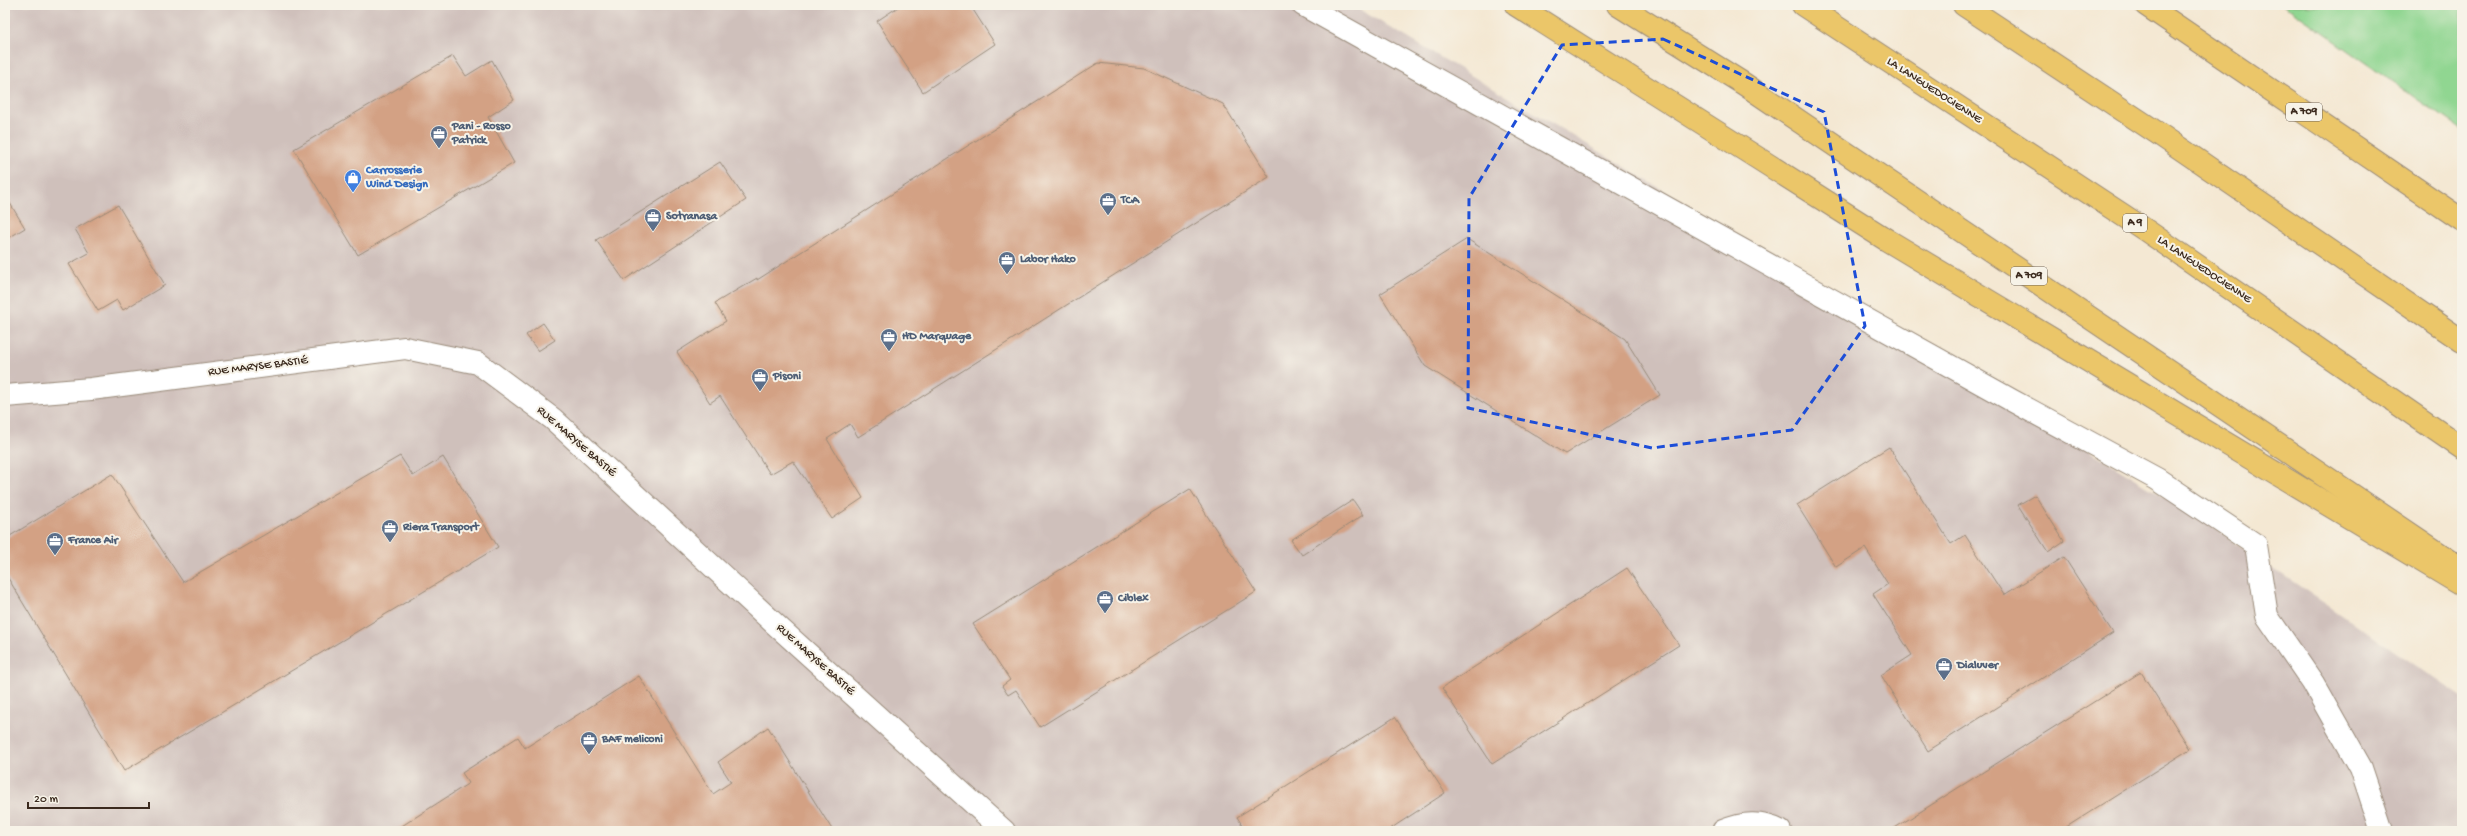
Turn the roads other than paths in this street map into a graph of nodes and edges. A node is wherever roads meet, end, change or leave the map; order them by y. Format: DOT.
graph roads {
  1 [pos="1303,5"];
  2 [pos="1516,5"];
  3 [pos="1618,5"];
  4 [pos="1803,5"];
  5 [pos="1964,5"];
  6 [pos="2146,5"];
  7 [pos="2462,220"];
  8 [pos="2462,341"];
  9 [pos="5,396"];
  10 [pos="2462,448"];
  11 [pos="2462,569"];
  12 [pos="2462,585"];
  13 [pos="1004,831"];
  14 [pos="1723,831"];
  15 [pos="1780,831"];
  16 [pos="2382,831"];
  1 -- 16 [label="street"];
  2 -- 12 [label="highway"];
  3 -- 11 [label="highway, A 709"];
  4 -- 10 [label="highway, LA LANGUEDOCIENNE / A 9"];
  5 -- 8 [label="highway"];
  6 -- 7 [label="highway, A 709"];
  9 -- 13 [label="street, RUE MARYSE BASTIÉ"];
  14 -- 15 [label="street"];
}
